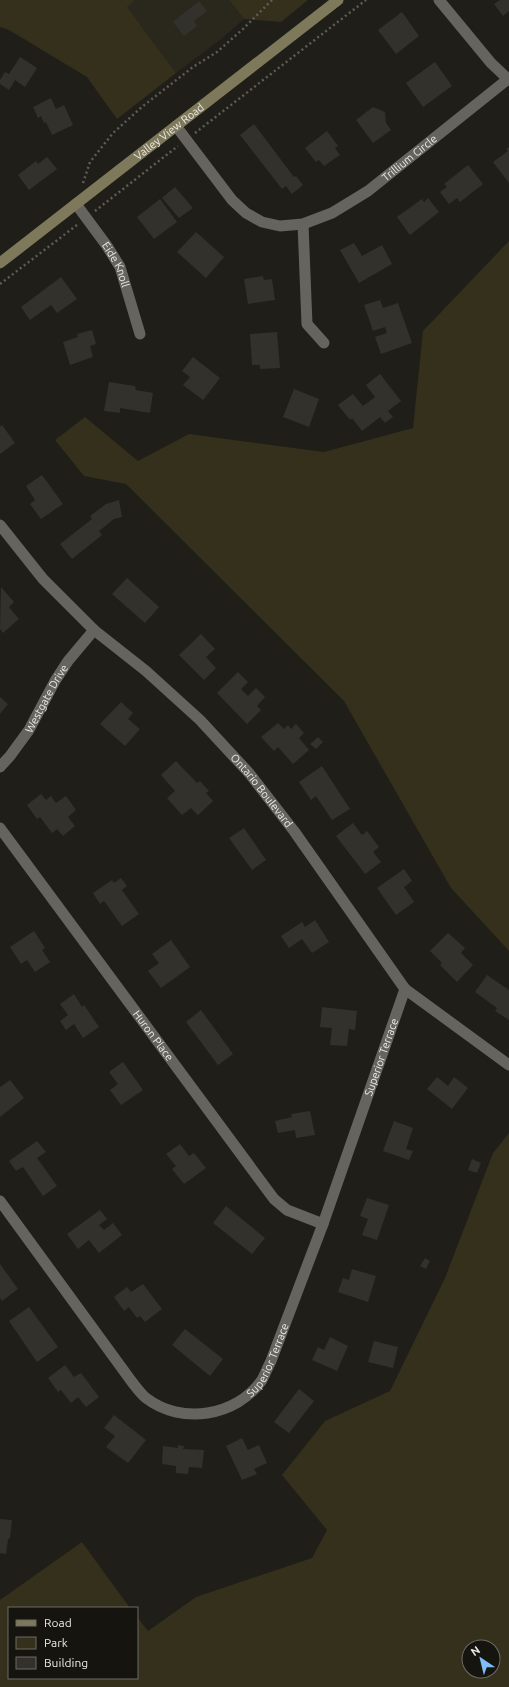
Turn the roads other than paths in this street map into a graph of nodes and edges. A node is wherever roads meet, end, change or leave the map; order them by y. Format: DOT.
graph roads {
  1 [pos="338,0"];
  2 [pos="439,0"];
  3 [pos="509,79"];
  4 [pos="176,126"];
  5 [pos="76,204"];
  6 [pos="303,224"];
  7 [pos="0,263"];
  8 [pos="140,334"];
  9 [pos="324,343"];
  10 [pos="0,525"];
  11 [pos="94,630"];
  12 [pos="0,767"];
  13 [pos="0,828"];
  14 [pos="405,989"];
  15 [pos="509,1065"];
  16 [pos="0,1201"];
  17 [pos="323,1224"];
  1 -- 4 [label="main road, Valley View Road"];
  2 -- 3 [label="street"];
  3 -- 6 [label="street, Trillium Circle"];
  4 -- 5 [label="main road, Valley View Road"];
  4 -- 6 [label="street, Trillium Circle"];
  5 -- 7 [label="main road, Valley View Road"];
  5 -- 8 [label="street, Eide Knoll"];
  6 -- 9 [label="street"];
  10 -- 11 [label="street, Ontario Boulevard"];
  11 -- 12 [label="street, Westgate Drive"];
  11 -- 14 [label="street, Ontario Boulevard"];
  13 -- 17 [label="street, Huron Place"];
  14 -- 15 [label="street, Ontario Boulevard"];
  14 -- 17 [label="street, Superior Terrace"];
  16 -- 17 [label="street, Superior Terrace"];
}
